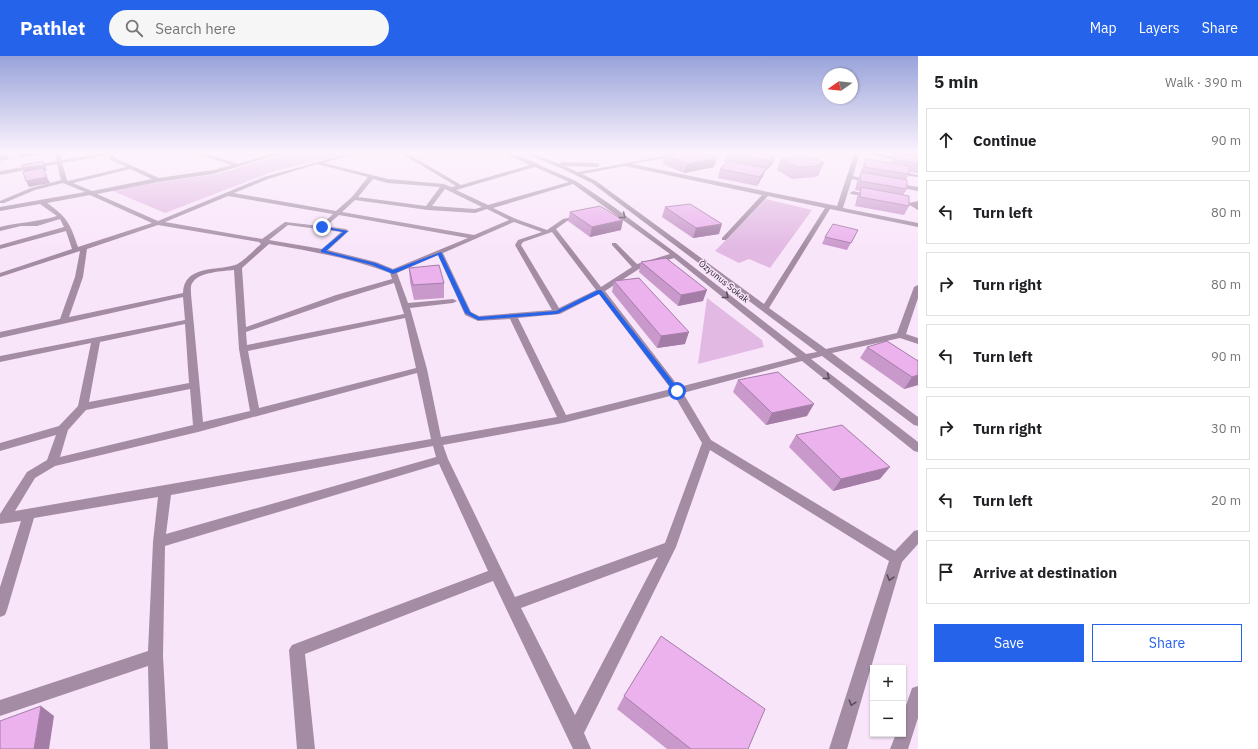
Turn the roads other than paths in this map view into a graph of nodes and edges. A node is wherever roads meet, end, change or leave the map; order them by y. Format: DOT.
graph roads {
  1 [pos="55,184"];
  2 [pos="71,184"];
  3 [pos="136,184"];
  4 [pos="251,184"];
  5 [pos="365,184"];
  6 [pos="425,184"];
  7 [pos="457,184"];
  8 [pos="472,184"];
  9 [pos="549,184"];
  10 [pos="585,184"];
  11 [pos="597,184"];
  12 [pos="720,184"];
  13 [pos="847,184"];
  14 [pos="889,184"];
  15 [pos="444,186"];
  16 [pos="462,187"];
  17 [pos="452,189"];
  18 [pos="918,189"];
  19 [pos="91,193"];
  20 [pos="854,193"];
  21 [pos="228,194"];
  22 [pos="766,194"];
  23 [pos="875,197"];
  24 [pos="354,198"];
  25 [pos="1,201"];
  26 [pos="42,202"];
  27 [pos="903,202"];
  28 [pos="918,202"];
  29 [pos="910,204"];
  30 [pos="18,206"];
  31 [pos="487,207"];
  32 [pos="828,207"];
  33 [pos="0,208"];
  34 [pos="428,208"];
  35 [pos="612,208"];
  36 [pos="918,208"];
  37 [pos="839,209"];
  38 [pos="598,211"];
  39 [pos="337,214"];
  40 [pos="585,215"];
  41 [pos="61,217"];
  42 [pos="514,220"];
  43 [pos="158,223"];
  44 [pos="918,225"];
  45 [pos="322,227"];
  46 [pos="68,228"];
  47 [pos="0,229"];
  48 [pos="550,230"];
  49 [pos="476,236"];
  50 [pos="724,239"];
  51 [pos="264,242"];
  52 [pos="614,244"];
  53 [pos="0,247"];
  54 [pos="80,249"];
  55 [pos="323,251"];
  56 [pos="440,252"];
  57 [pos="675,255"];
  58 [pos="238,267"];
  59 [pos="636,267"];
  60 [pos="0,275"];
  61 [pos="395,276"];
  62 [pos="600,291"];
  63 [pos="917,291"];
  64 [pos="187,294"];
  65 [pos="453,301"];
  66 [pos="765,308"];
  67 [pos="407,310"];
  68 [pos="557,312"];
  69 [pos="513,317"];
  70 [pos="64,321"];
  71 [pos="190,321"];
  72 [pos="242,331"];
  73 [pos="0,335"];
  74 [pos="901,335"];
  75 [pos="96,340"];
  76 [pos="918,341"];
  77 [pos="244,349"];
  78 [pos="826,352"];
  79 [pos="803,358"];
  80 [pos="0,359"];
  81 [pos="422,369"];
  82 [pos="194,385"];
  83 [pos="677,391"];
  84 [pos="83,408"];
  85 [pos="255,413"];
  86 [pos="563,419"];
  87 [pos="918,422"];
  88 [pos="198,428"];
  89 [pos="63,429"];
  90 [pos="436,441"];
  91 [pos="707,443"];
  92 [pos="0,447"];
  93 [pos="918,448"];
  94 [pos="442,459"];
  95 [pos="52,463"];
  96 [pos="165,491"];
  97 [pos="29,514"];
  98 [pos="3,519"];
  99 [pos="918,534"];
  100 [pos="160,542"];
  101 [pos="670,547"];
  102 [pos="896,559"];
  103 [pos="496,574"];
  104 [pos="512,605"];
  105 [pos="0,610"];
  106 [pos="155,656"];
  107 [pos="916,706"];
  108 [pos="0,708"];
  109 [pos="575,732"];
  110 [pos="159,749"];
  111 [pos="306,749"];
  112 [pos="582,749"];
  113 [pos="838,749"];
  114 [pos="899,749"];
  1 -- 25 [label="street"];
  2 -- 19 [label="street"];
  3 -- 19 [label="street"];
  4 -- 21 [label="street"];
  5 -- 24 [label="street"];
  6 -- 15 [label="street"];
  7 -- 16 [label="street"];
  8 -- 16 [label="street"];
  9 -- 31 [label="street"];
  10 -- 35 [label="street, Özyunus Sokak"];
  11 -- 66 [label="street"];
  12 -- 22 [label="street"];
  13 -- 37 [label="street"];
  14 -- 18 [label="street"];
  15 -- 17 [label="street"];
  15 -- 34 [label="street"];
  16 -- 17 [label="street"];
  17 -- 31 [label="street"];
  19 -- 26 [label="street"];
  19 -- 43 [label="street"];
  20 -- 23 [label="street"];
  21 -- 39 [label="street"];
  21 -- 43 [label="street"];
  22 -- 32 [label="street"];
  22 -- 50 [label="street"];
  24 -- 34 [label="street"];
  24 -- 39 [label="street"];
  25 -- 30 [label="street"];
  26 -- 30 [label="street"];
  26 -- 41 [label="street"];
  27 -- 29 [label="street"];
  28 -- 29 [label="street"];
  29 -- 36 [label="street"];
  30 -- 33 [label="street"];
  31 -- 34 [label="street"];
  31 -- 42 [label="street"];
  32 -- 37 [label="street"];
  32 -- 66 [label="street"];
  35 -- 38 [label="street"];
  35 -- 57 [label="street, Özyunus Sokak, one-way"];
  37 -- 44 [label="street"];
  39 -- 45 [label="street"];
  39 -- 49 [label="street"];
  40 -- 48 [label="street"];
  41 -- 46 [label="street"];
  41 -- 47 [label="street"];
  42 -- 48 [label="street"];
  42 -- 49 [label="street"];
  43 -- 51 [label="street"];
  43 -- 54 [label="street"];
  45 -- 51 [label="street"];
  45 -- 55 [label="street"];
  46 -- 53 [label="street"];
  46 -- 54 [label="street"];
  48 -- 62 [label="street"];
  48 -- 68 [label="street"];
  49 -- 56 [label="street"];
  51 -- 55 [label="street"];
  51 -- 58 [label="street"];
  52 -- 59 [label="street"];
  54 -- 60 [label="street"];
  54 -- 70 [label="street"];
  55 -- 61 [label="street"];
  56 -- 61 [label="street"];
  56 -- 69 [label="street"];
  57 -- 59 [label="street"];
  57 -- 79 [label="street, Özyunus Sokak, one-way"];
  58 -- 64 [label="street"];
  58 -- 72 [label="street"];
  59 -- 62 [label="street"];
  61 -- 67 [label="street"];
  61 -- 72 [label="street"];
  62 -- 68 [label="street"];
  62 -- 83 [label="street"];
  63 -- 74 [label="street"];
  64 -- 70 [label="street"];
  64 -- 71 [label="street"];
  65 -- 67 [label="street"];
  66 -- 78 [label="street"];
  67 -- 77 [label="street"];
  67 -- 81 [label="street"];
  68 -- 69 [label="street"];
  69 -- 86 [label="street"];
  70 -- 73 [label="street"];
  71 -- 75 [label="street"];
  71 -- 82 [label="street"];
  72 -- 77 [label="street"];
  74 -- 76 [label="street"];
  74 -- 78 [label="street"];
  75 -- 80 [label="street"];
  75 -- 84 [label="street"];
  77 -- 85 [label="street"];
  78 -- 79 [label="street"];
  78 -- 87 [label="street"];
  79 -- 83 [label="street"];
  79 -- 93 [label="street, Özyunus Sokak, one-way"];
  81 -- 85 [label="street"];
  81 -- 90 [label="street"];
  82 -- 84 [label="street"];
  82 -- 88 [label="street"];
  83 -- 86 [label="street"];
  83 -- 91 [label="street"];
  84 -- 89 [label="street"];
  85 -- 88 [label="street"];
  86 -- 90 [label="street"];
  88 -- 95 [label="street"];
  89 -- 92 [label="street"];
  89 -- 95 [label="street"];
  90 -- 94 [label="street"];
  90 -- 96 [label="street"];
  91 -- 101 [label="street"];
  91 -- 102 [label="street"];
  94 -- 100 [label="street"];
  94 -- 103 [label="street"];
  95 -- 98 [label="street"];
  96 -- 97 [label="street"];
  96 -- 100 [label="street"];
  97 -- 98 [label="street"];
  97 -- 105 [label="street"];
  99 -- 102 [label="street"];
  100 -- 106 [label="street"];
  101 -- 104 [label="street"];
  101 -- 109 [label="street"];
  102 -- 113 [label="street, one-way"];
  103 -- 104 [label="street"];
  103 -- 111 [label="street"];
  104 -- 109 [label="street"];
  106 -- 108 [label="street"];
  106 -- 110 [label="street"];
  107 -- 114 [label="street"];
  109 -- 112 [label="street"];
}
